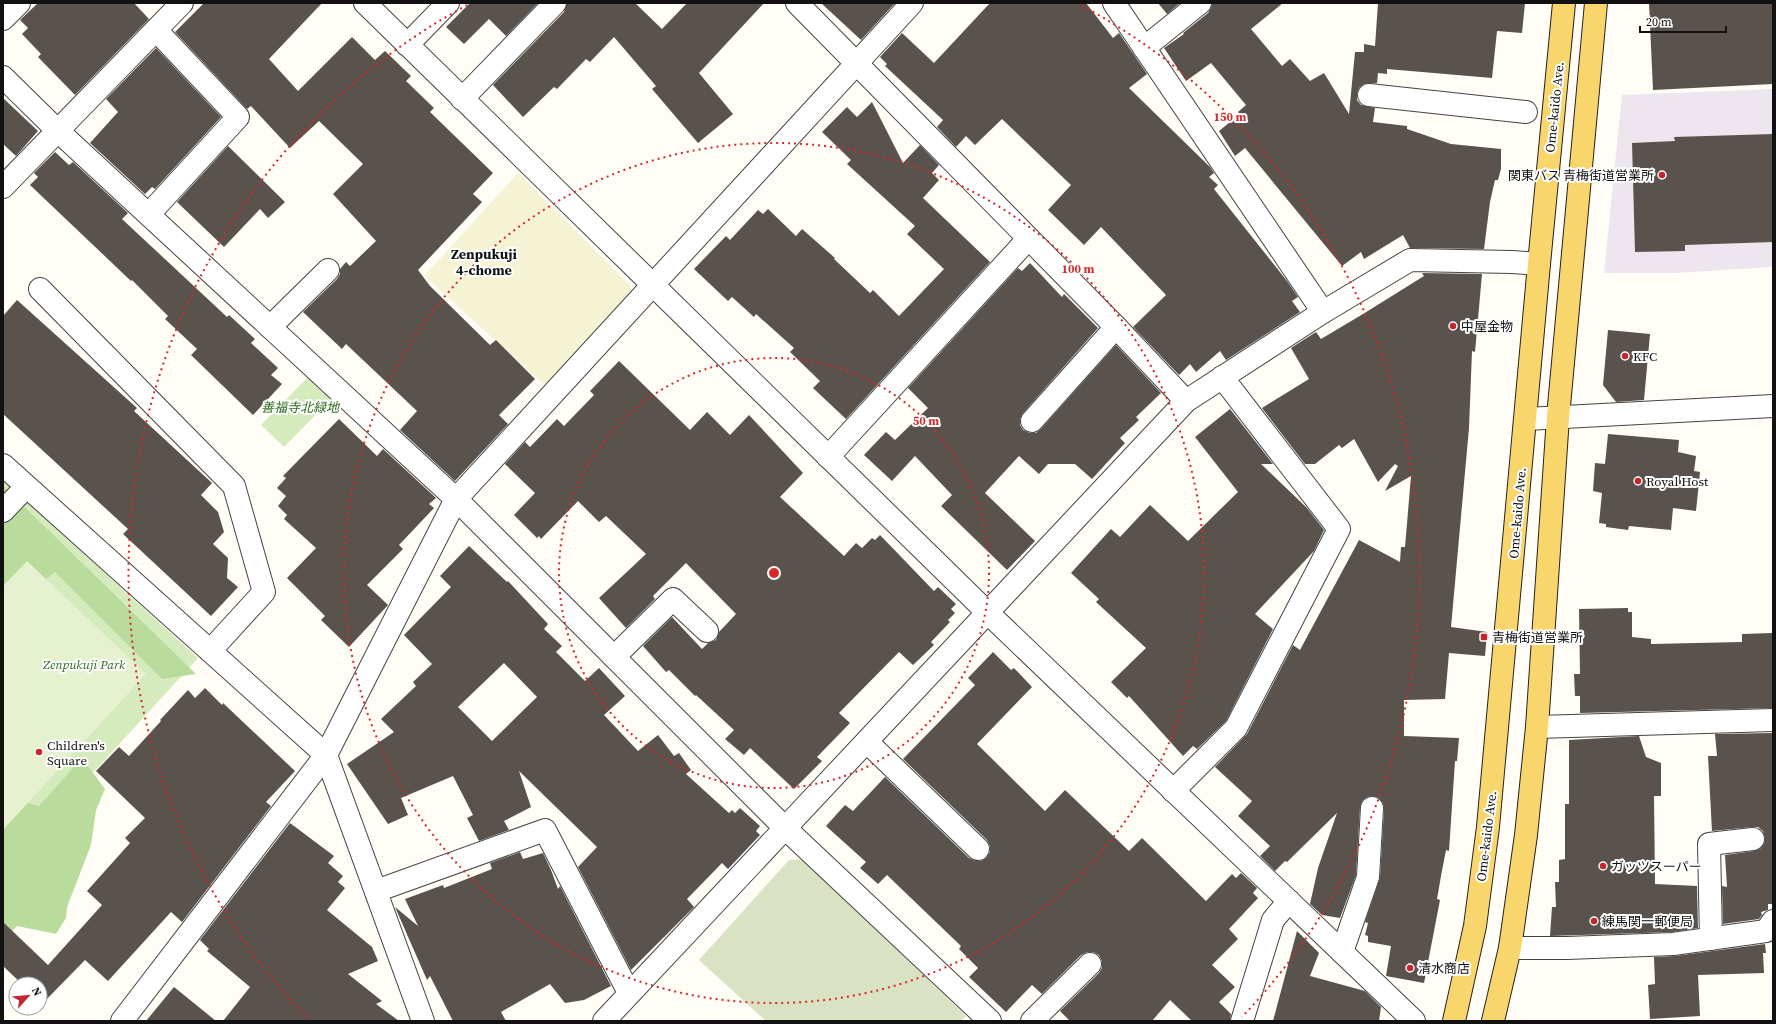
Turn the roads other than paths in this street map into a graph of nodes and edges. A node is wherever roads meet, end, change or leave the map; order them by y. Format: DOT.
graph roads {
  1 [pos="19,3"];
  2 [pos="182,3"];
  3 [pos="365,3"];
  4 [pos="448,3"];
  5 [pos="555,3"];
  6 [pos="796,3"];
  7 [pos="912,3"];
  8 [pos="1114,3"];
  9 [pos="1200,3"];
  10 [pos="1564,3"];
  11 [pos="1596,3"];
  12 [pos="3,19"];
  13 [pos="156,30"];
  14 [pos="407,45"];
  15 [pos="1144,48"];
  16 [pos="857,63"];
  17 [pos="3,77"];
  18 [pos="1369,95"];
  19 [pos="462,99"];
  20 [pos="1526,112"];
  21 [pos="58,131"];
  22 [pos="3,187"];
  23 [pos="149,214"];
  24 [pos="1028,239"];
  25 [pos="1538,264"];
  26 [pos="328,270"];
  27 [pos="652,286"];
  28 [pos="40,289"];
  29 [pos="1323,312"];
  30 [pos="270,327"];
  31 [pos="1116,327"];
  32 [pos="1222,377"];
  33 [pos="1186,401"];
  34 [pos="1773,406"];
  35 [pos="1558,418"];
  36 [pos="1526,420"];
  37 [pos="1032,421"];
  38 [pos="828,457"];
  39 [pos="3,465"];
  40 [pos="26,487"];
  41 [pos="456,499"];
  42 [pos="3,511"];
  43 [pos="988,613"];
  44 [pos="707,631"];
  45 [pos="210,651"];
  46 [pos="614,657"];
  47 [pos="1773,720"];
  48 [pos="1537,727"];
  49 [pos="867,742"];
  50 [pos="326,755"];
  51 [pos="1173,791"];
  52 [pos="1372,808"];
  53 [pos="785,828"];
  54 [pos="1753,839"];
  55 [pos="978,849"];
  56 [pos="376,892"];
  57 [pos="1289,902"];
  58 [pos="1773,921"];
  59 [pos="1711,939"];
  60 [pos="1510,948"];
  61 [pos="1342,952"];
  62 [pos="1090,964"];
  63 [pos="629,993"];
  64 [pos="122,1021"];
  65 [pos="423,1021"];
  66 [pos="604,1021"];
  67 [pos="990,1021"];
  68 [pos="1032,1021"];
  69 [pos="1242,1021"];
  70 [pos="1414,1021"];
  71 [pos="1454,1021"];
  72 [pos="1493,1021"];
  1 -- 12 [label="street"];
  2 -- 13 [label="street"];
  3 -- 14 [label="street"];
  4 -- 14 [label="street"];
  5 -- 19 [label="street"];
  6 -- 16 [label="street"];
  7 -- 16 [label="street"];
  8 -- 15 [label="street"];
  9 -- 15 [label="street"];
  10 -- 25 [label="main road, Ome-kaido Ave."];
  11 -- 35 [label="main road"];
  13 -- 21 [label="street"];
  13 -- 23 [label="street"];
  14 -- 19 [label="street"];
  15 -- 29 [label="street"];
  16 -- 24 [label="street"];
  16 -- 27 [label="street"];
  17 -- 21 [label="street"];
  18 -- 20 [label="street"];
  19 -- 27 [label="street"];
  21 -- 22 [label="street"];
  21 -- 23 [label="street"];
  23 -- 30 [label="street"];
  24 -- 31 [label="street"];
  24 -- 38 [label="street"];
  25 -- 29 [label="street"];
  25 -- 36 [label="main road, Ome-kaido Ave."];
  26 -- 30 [label="street"];
  27 -- 38 [label="street"];
  27 -- 41 [label="street"];
  28 -- 45 [label="street"];
  29 -- 32 [label="street"];
  30 -- 41 [label="street"];
  31 -- 33 [label="street"];
  31 -- 37 [label="street"];
  32 -- 33 [label="street"];
  32 -- 51 [label="street"];
  33 -- 43 [label="street"];
  34 -- 35 [label="street"];
  35 -- 36 [label="street"];
  35 -- 48 [label="main road"];
  36 -- 71 [label="main road, Ome-kaido Ave."];
  38 -- 43 [label="street"];
  39 -- 40 [label="street"];
  40 -- 42 [label="street"];
  40 -- 45 [label="street"];
  41 -- 46 [label="street"];
  41 -- 50 [label="street"];
  43 -- 49 [label="street"];
  43 -- 51 [label="street"];
  44 -- 46 [label="street"];
  45 -- 50 [label="street"];
  46 -- 53 [label="street"];
  47 -- 48 [label="street"];
  48 -- 60 [label="main road"];
  49 -- 53 [label="street"];
  49 -- 55 [label="street"];
  50 -- 56 [label="street"];
  50 -- 64 [label="street"];
  51 -- 57 [label="street"];
  52 -- 61 [label="street"];
  53 -- 63 [label="street"];
  53 -- 67 [label="street"];
  54 -- 59 [label="street"];
  56 -- 63 [label="street"];
  56 -- 65 [label="street"];
  57 -- 61 [label="street"];
  57 -- 69 [label="street"];
  58 -- 59 [label="street"];
  59 -- 60 [label="street"];
  60 -- 72 [label="main road"];
  61 -- 70 [label="street"];
  62 -- 68 [label="street"];
  63 -- 66 [label="street"];
}
